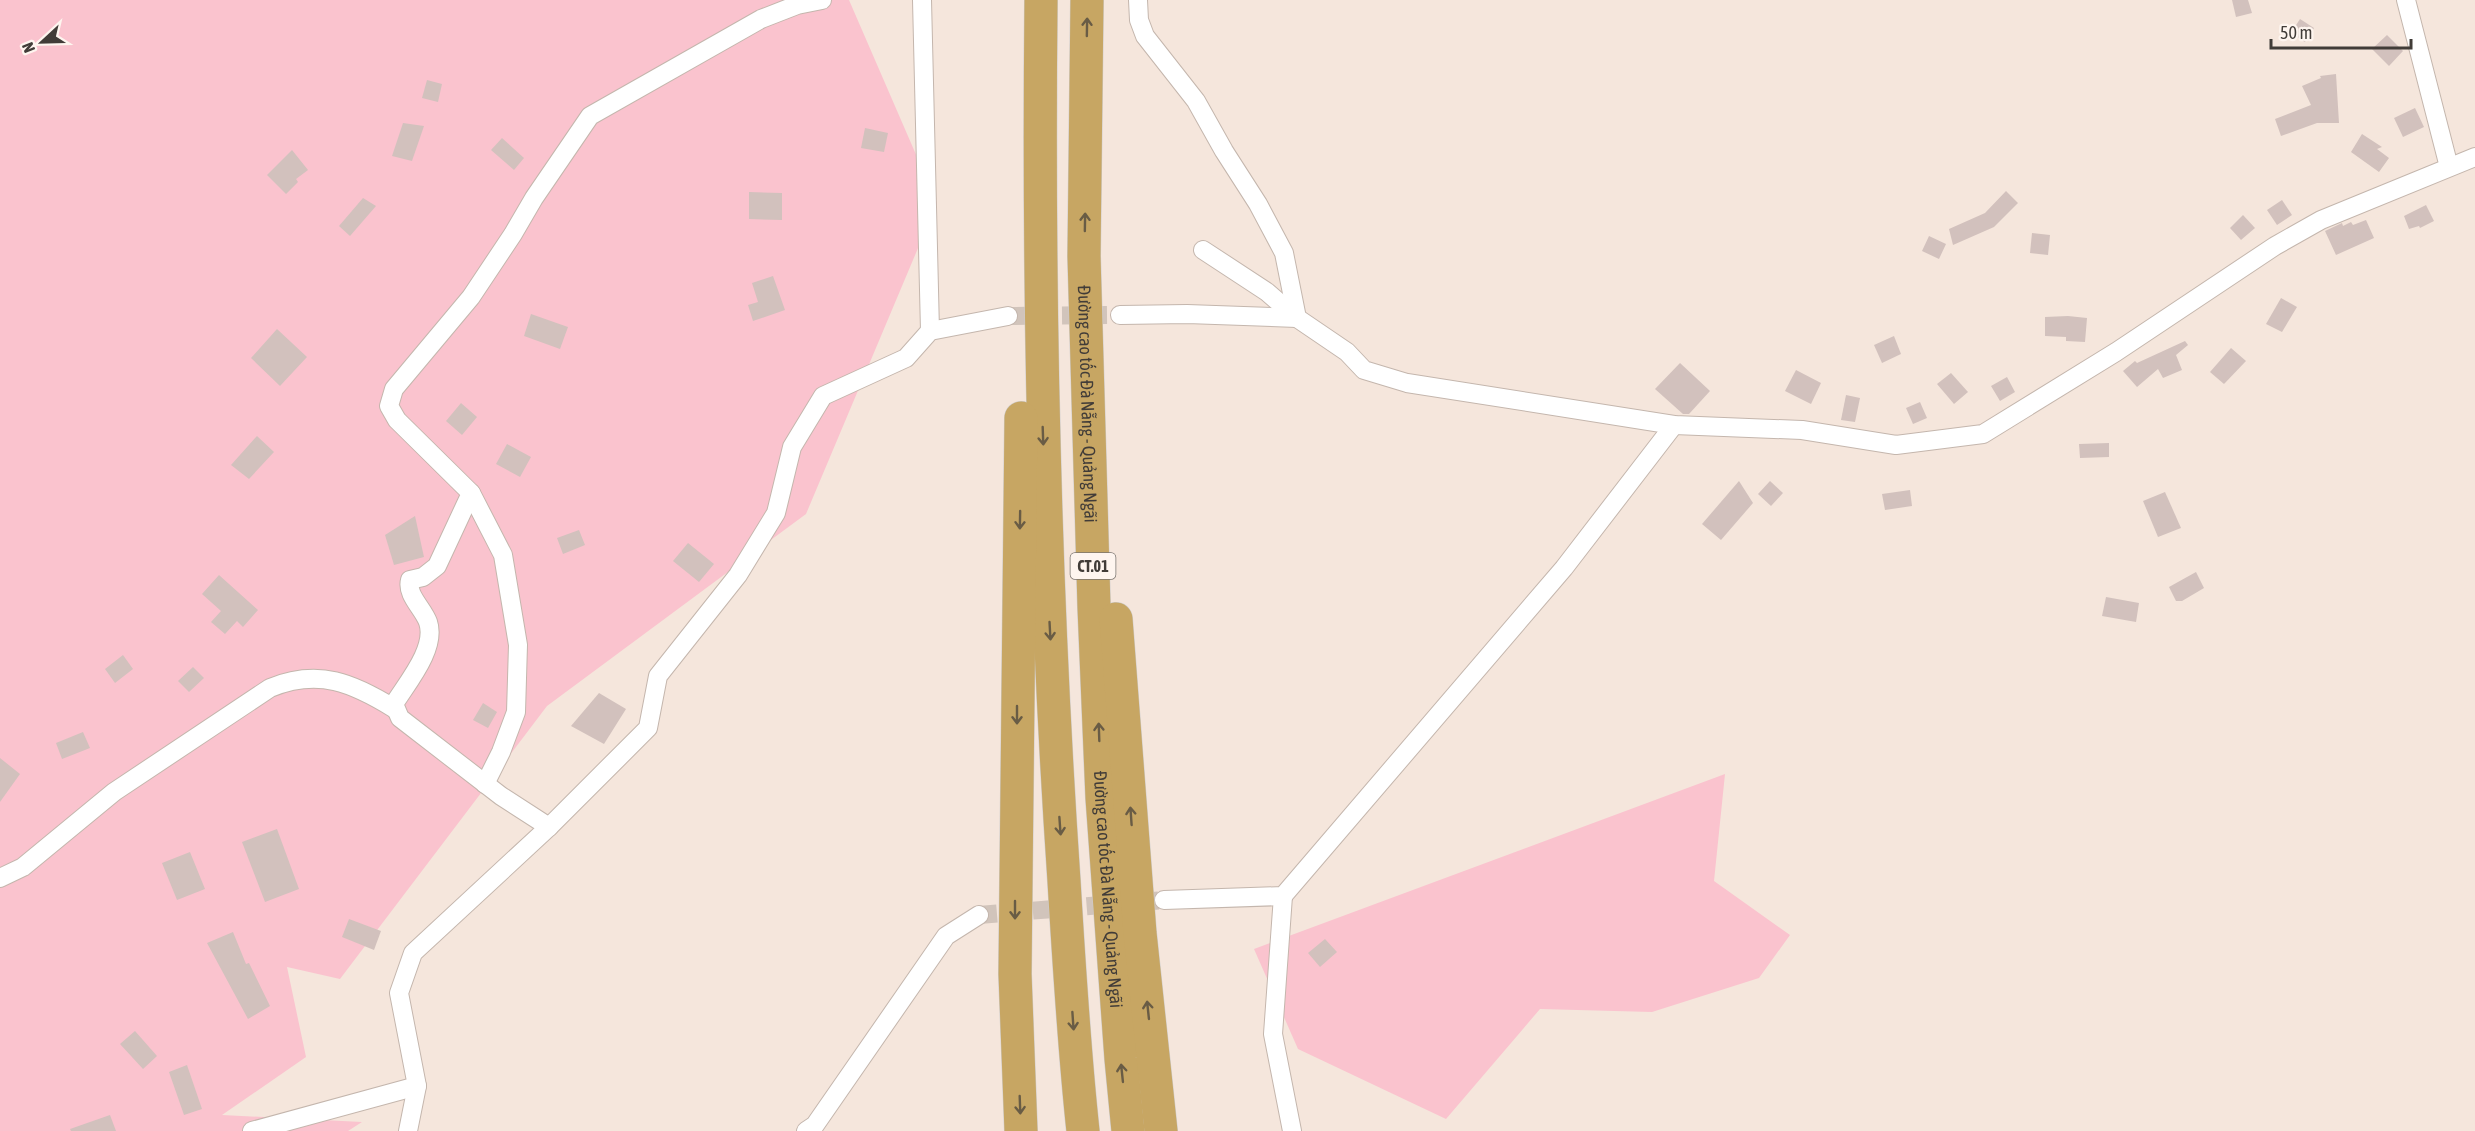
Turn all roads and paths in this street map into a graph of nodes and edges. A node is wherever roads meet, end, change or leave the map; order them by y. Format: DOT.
graph roads {
  1 [pos="822,0"];
  2 [pos="922,0"];
  3 [pos="1039,0"];
  4 [pos="1087,0"];
  5 [pos="1138,0"];
  6 [pos="2406,0"];
  7 [pos="2475,157"];
  8 [pos="2450,167"];
  9 [pos="1203,250"];
  10 [pos="1084,256"];
  11 [pos="1120,315"];
  12 [pos="1008,316"];
  13 [pos="1297,318"];
  14 [pos="930,331"];
  15 [pos="1674,425"];
  16 [pos="471,493"];
  17 [pos="395,709"];
  18 [pos="485,784"];
  19 [pos="549,827"];
  20 [pos="0,878"];
  21 [pos="1282,896"];
  22 [pos="1164,900"];
  23 [pos="979,915"];
  24 [pos="417,1086"];
  25 [pos="252,1131"];
  26 [pos="408,1131"];
  27 [pos="806,1131"];
  28 [pos="1021,1131"];
  29 [pos="1083,1131"];
  30 [pos="1128,1131"];
  31 [pos="1161,1131"];
  32 [pos="1292,1131"];
  1 -- 16 [label="street"];
  2 -- 14 [label="street"];
  3 -- 28 [label="highway, one-way"];
  3 -- 29 [label="highway, CT.01, one-way"];
  10 -- 4 [label="highway, Đường cao tốc Đà Nẵng - Quảng Ngãi / CT.01, one-way"];
  5 -- 13 [label="street"];
  6 -- 8 [label="street"];
  7 -- 8 [label="street"];
  8 -- 15 [label="street"];
  9 -- 13 [label="street"];
  30 -- 10 [label="highway, Đường cao tốc Đà Nẵng - Quảng Ngãi / CT.01, one-way"];
  31 -- 10 [label="highway, one-way"];
  11 -- 13 [label="street"];
  12 -- 14 [label="street"];
  13 -- 15 [label="street"];
  14 -- 19 [label="street"];
  15 -- 21 [label="street"];
  16 -- 17 [label="street"];
  16 -- 18 [label="street"];
  17 -- 18 [label="street"];
  17 -- 20 [label="street"];
  18 -- 19 [label="street"];
  19 -- 24 [label="street"];
  21 -- 22 [label="street"];
  21 -- 32 [label="street"];
  23 -- 27 [label="street"];
  24 -- 25 [label="street"];
  24 -- 26 [label="street"];
}
